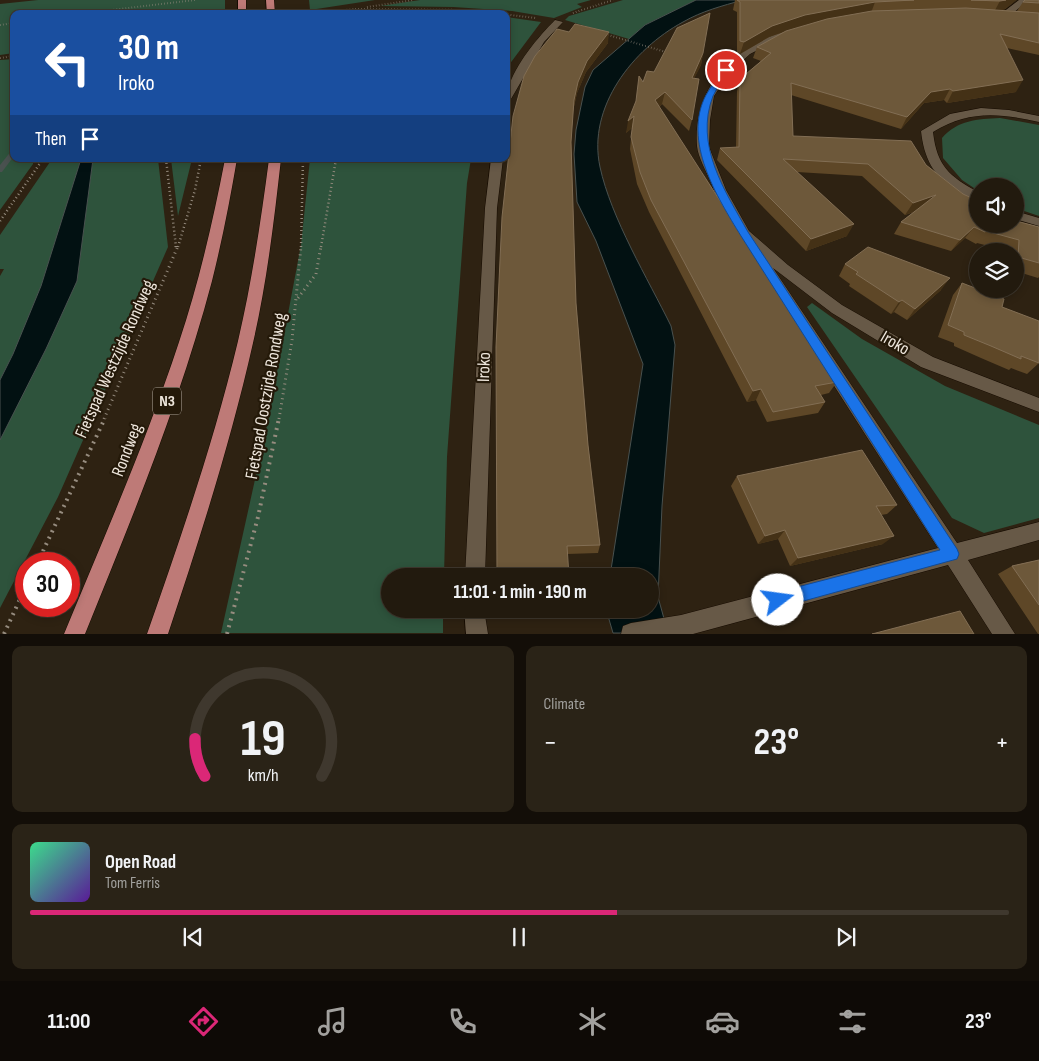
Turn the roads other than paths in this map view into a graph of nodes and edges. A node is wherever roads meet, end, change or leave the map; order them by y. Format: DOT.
graph roads {
  1 [pos="1024,0"];
  2 [pos="989,14"];
  3 [pos="1005,15"];
  4 [pos="1022,17"];
  5 [pos="558,22"];
  6 [pos="795,29"];
  7 [pos="510,92"];
  8 [pos="1039,119"];
  9 [pos="231,162"];
  10 [pos="275,162"];
  11 [pos="497,162"];
  12 [pos="969,193"];
  13 [pos="1024,218"];
  14 [pos="1039,222"];
  15 [pos="744,234"];
  16 [pos="1039,405"];
  17 [pos="1039,531"];
  18 [pos="951,554"];
  19 [pos="475,568"];
  20 [pos="475,618"];
  21 [pos="74,634"];
  22 [pos="157,634"];
  23 [pos="477,634"];
  24 [pos="631,634"];
  25 [pos="1005,634"];
  1 -- 3 [label="street"];
  2 -- 3 [label="street"];
  3 -- 4 [label="street"];
  5 -- 7 [label="street"];
  6 -- 15 [label="street, Iroko"];
  8 -- 12 [label="street"];
  9 -- 21 [label="main road, Rondweg / N3"];
  10 -- 22 [label="main road"];
  11 -- 19 [label="street, Iroko"];
  13 -- 14 [label="street"];
  15 -- 16 [label="street, Iroko"];
  15 -- 18 [label="street, Iroko"];
  17 -- 18 [label="street"];
  18 -- 24 [label="street"];
  18 -- 25 [label="street, Iroko"];
  20 -- 23 [label="street"];
}
